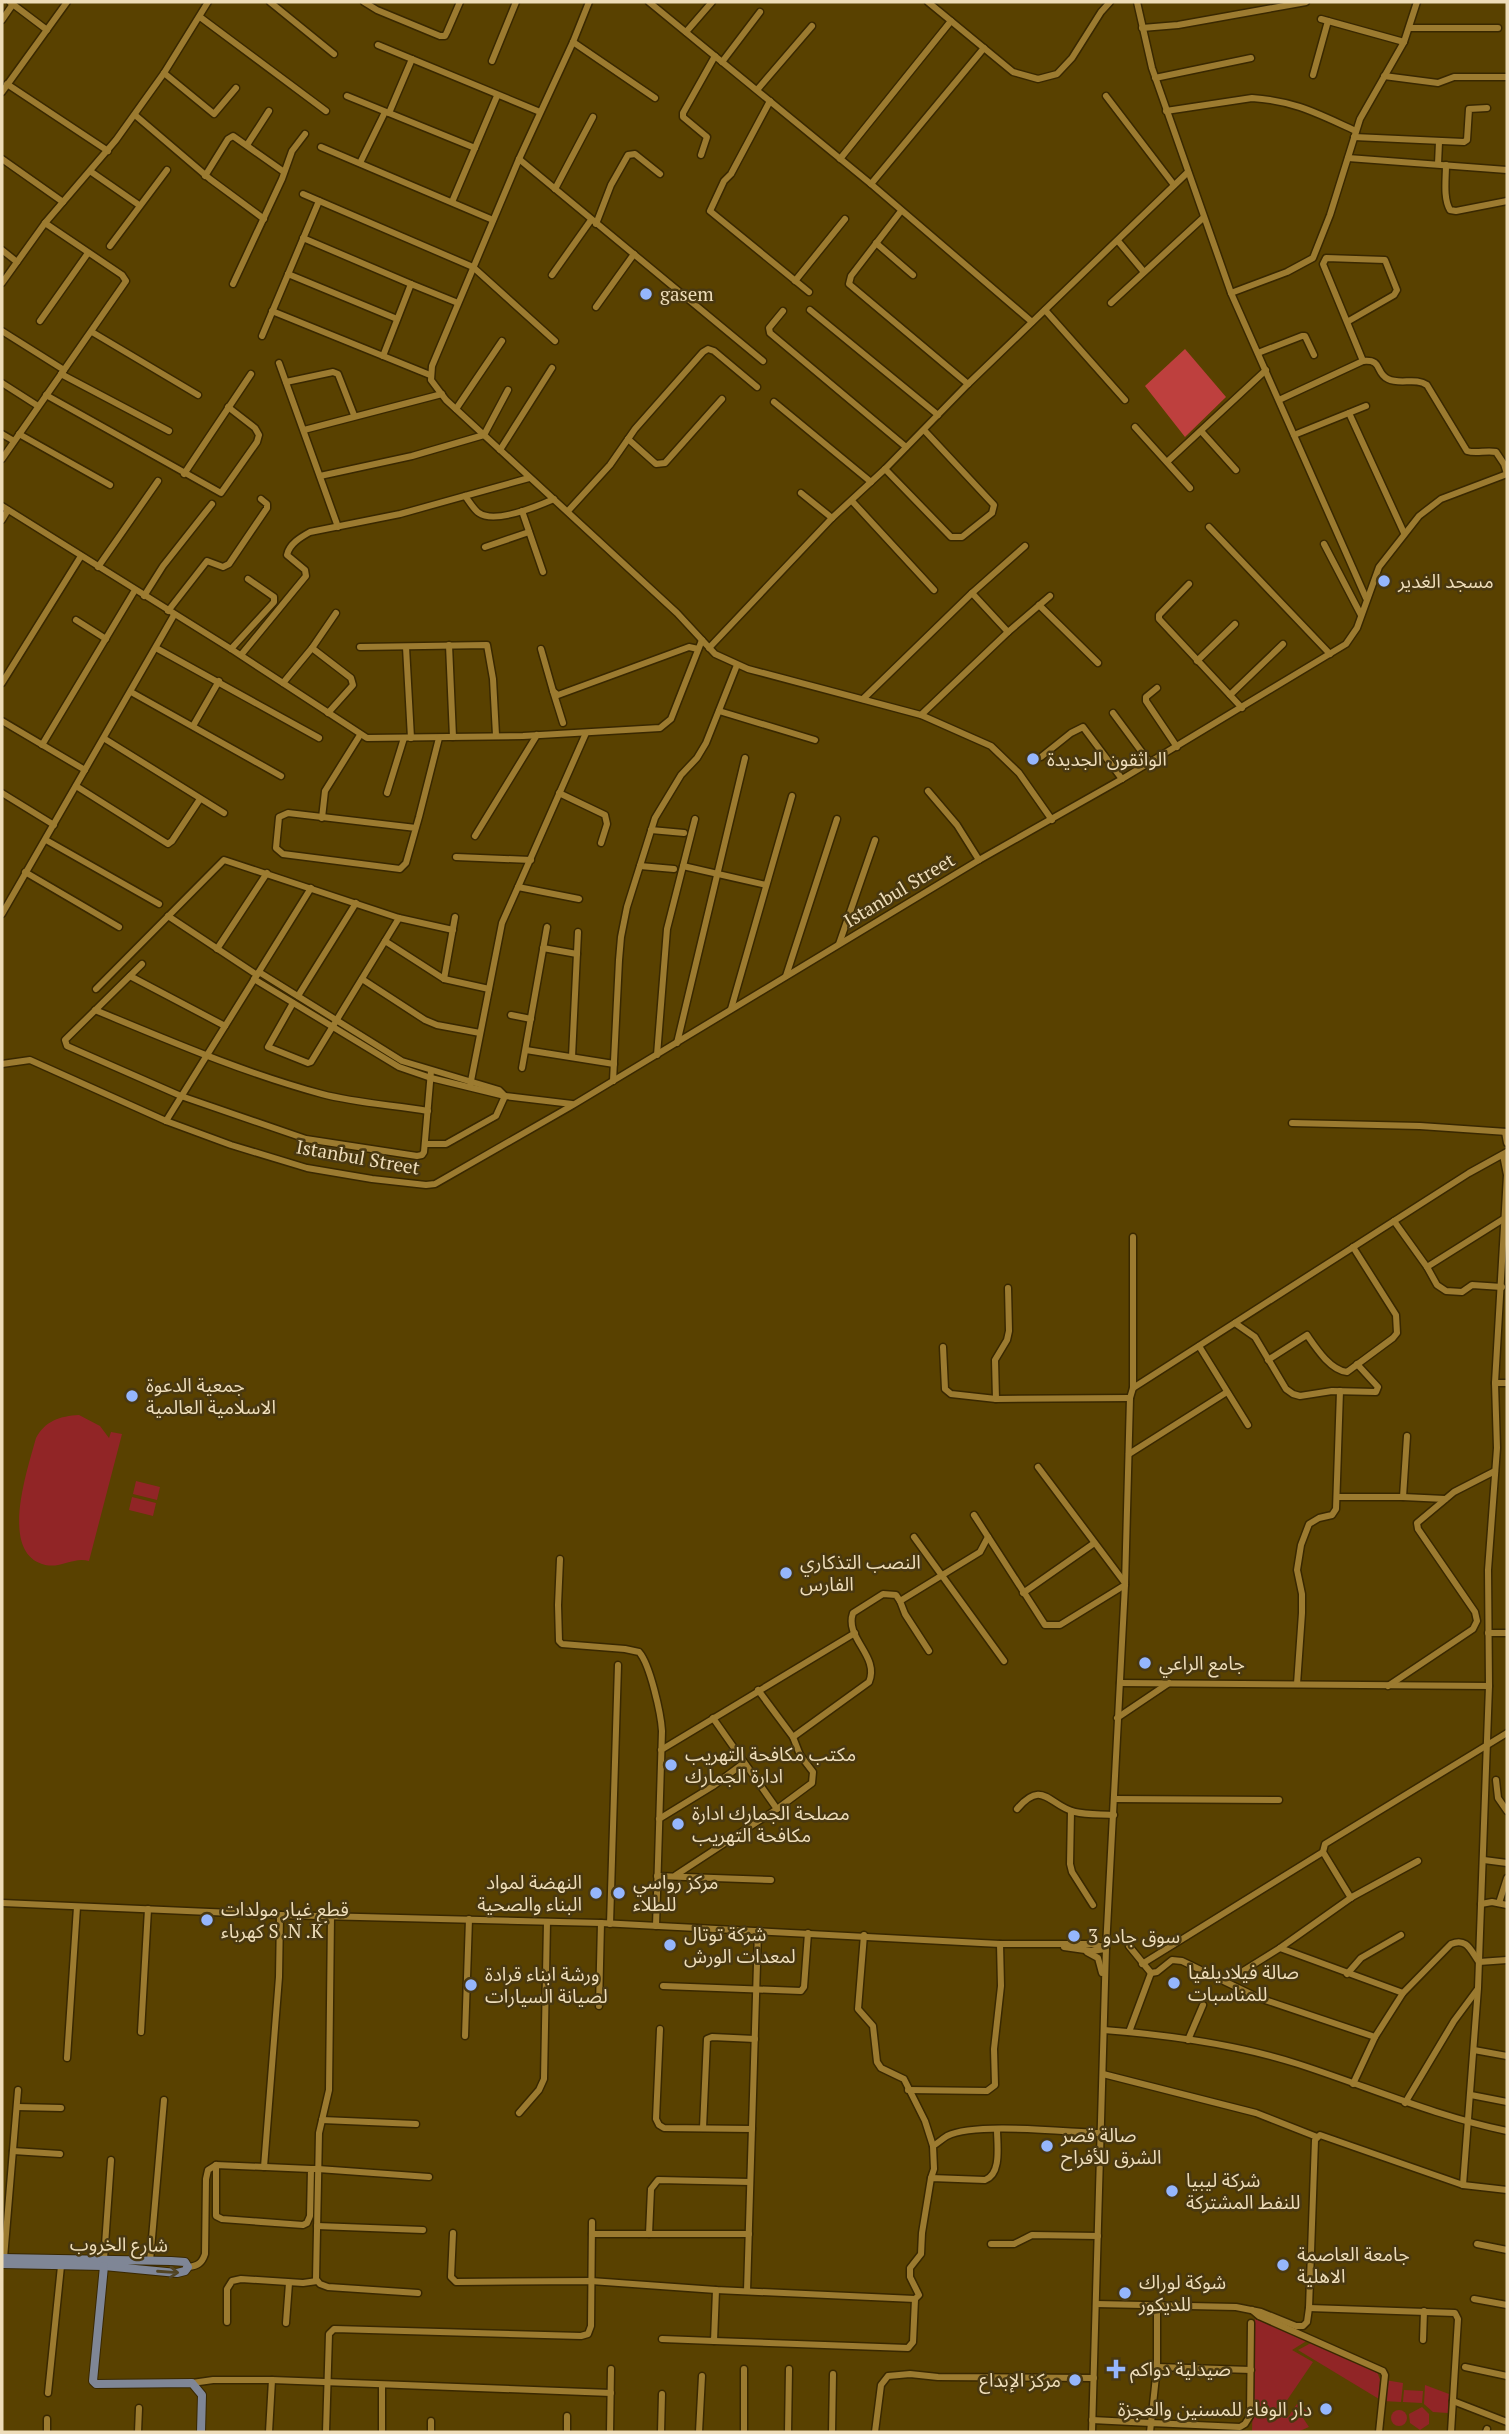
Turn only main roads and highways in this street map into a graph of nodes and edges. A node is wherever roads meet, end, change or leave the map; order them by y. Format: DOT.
graph roads {
  1 [pos="3,2260"];
  2 [pos="104,2262"];
  3 [pos="201,2432"];
  1 -- 2 [label="main road, شارع الخروب"];
  1 -- 2 [label="main road, شارع الخروب"];
  2 -- 2 [label="main road, شارع الخروب, one-way"];
  2 -- 3 [label="main road, شارع الخروب"];
}
